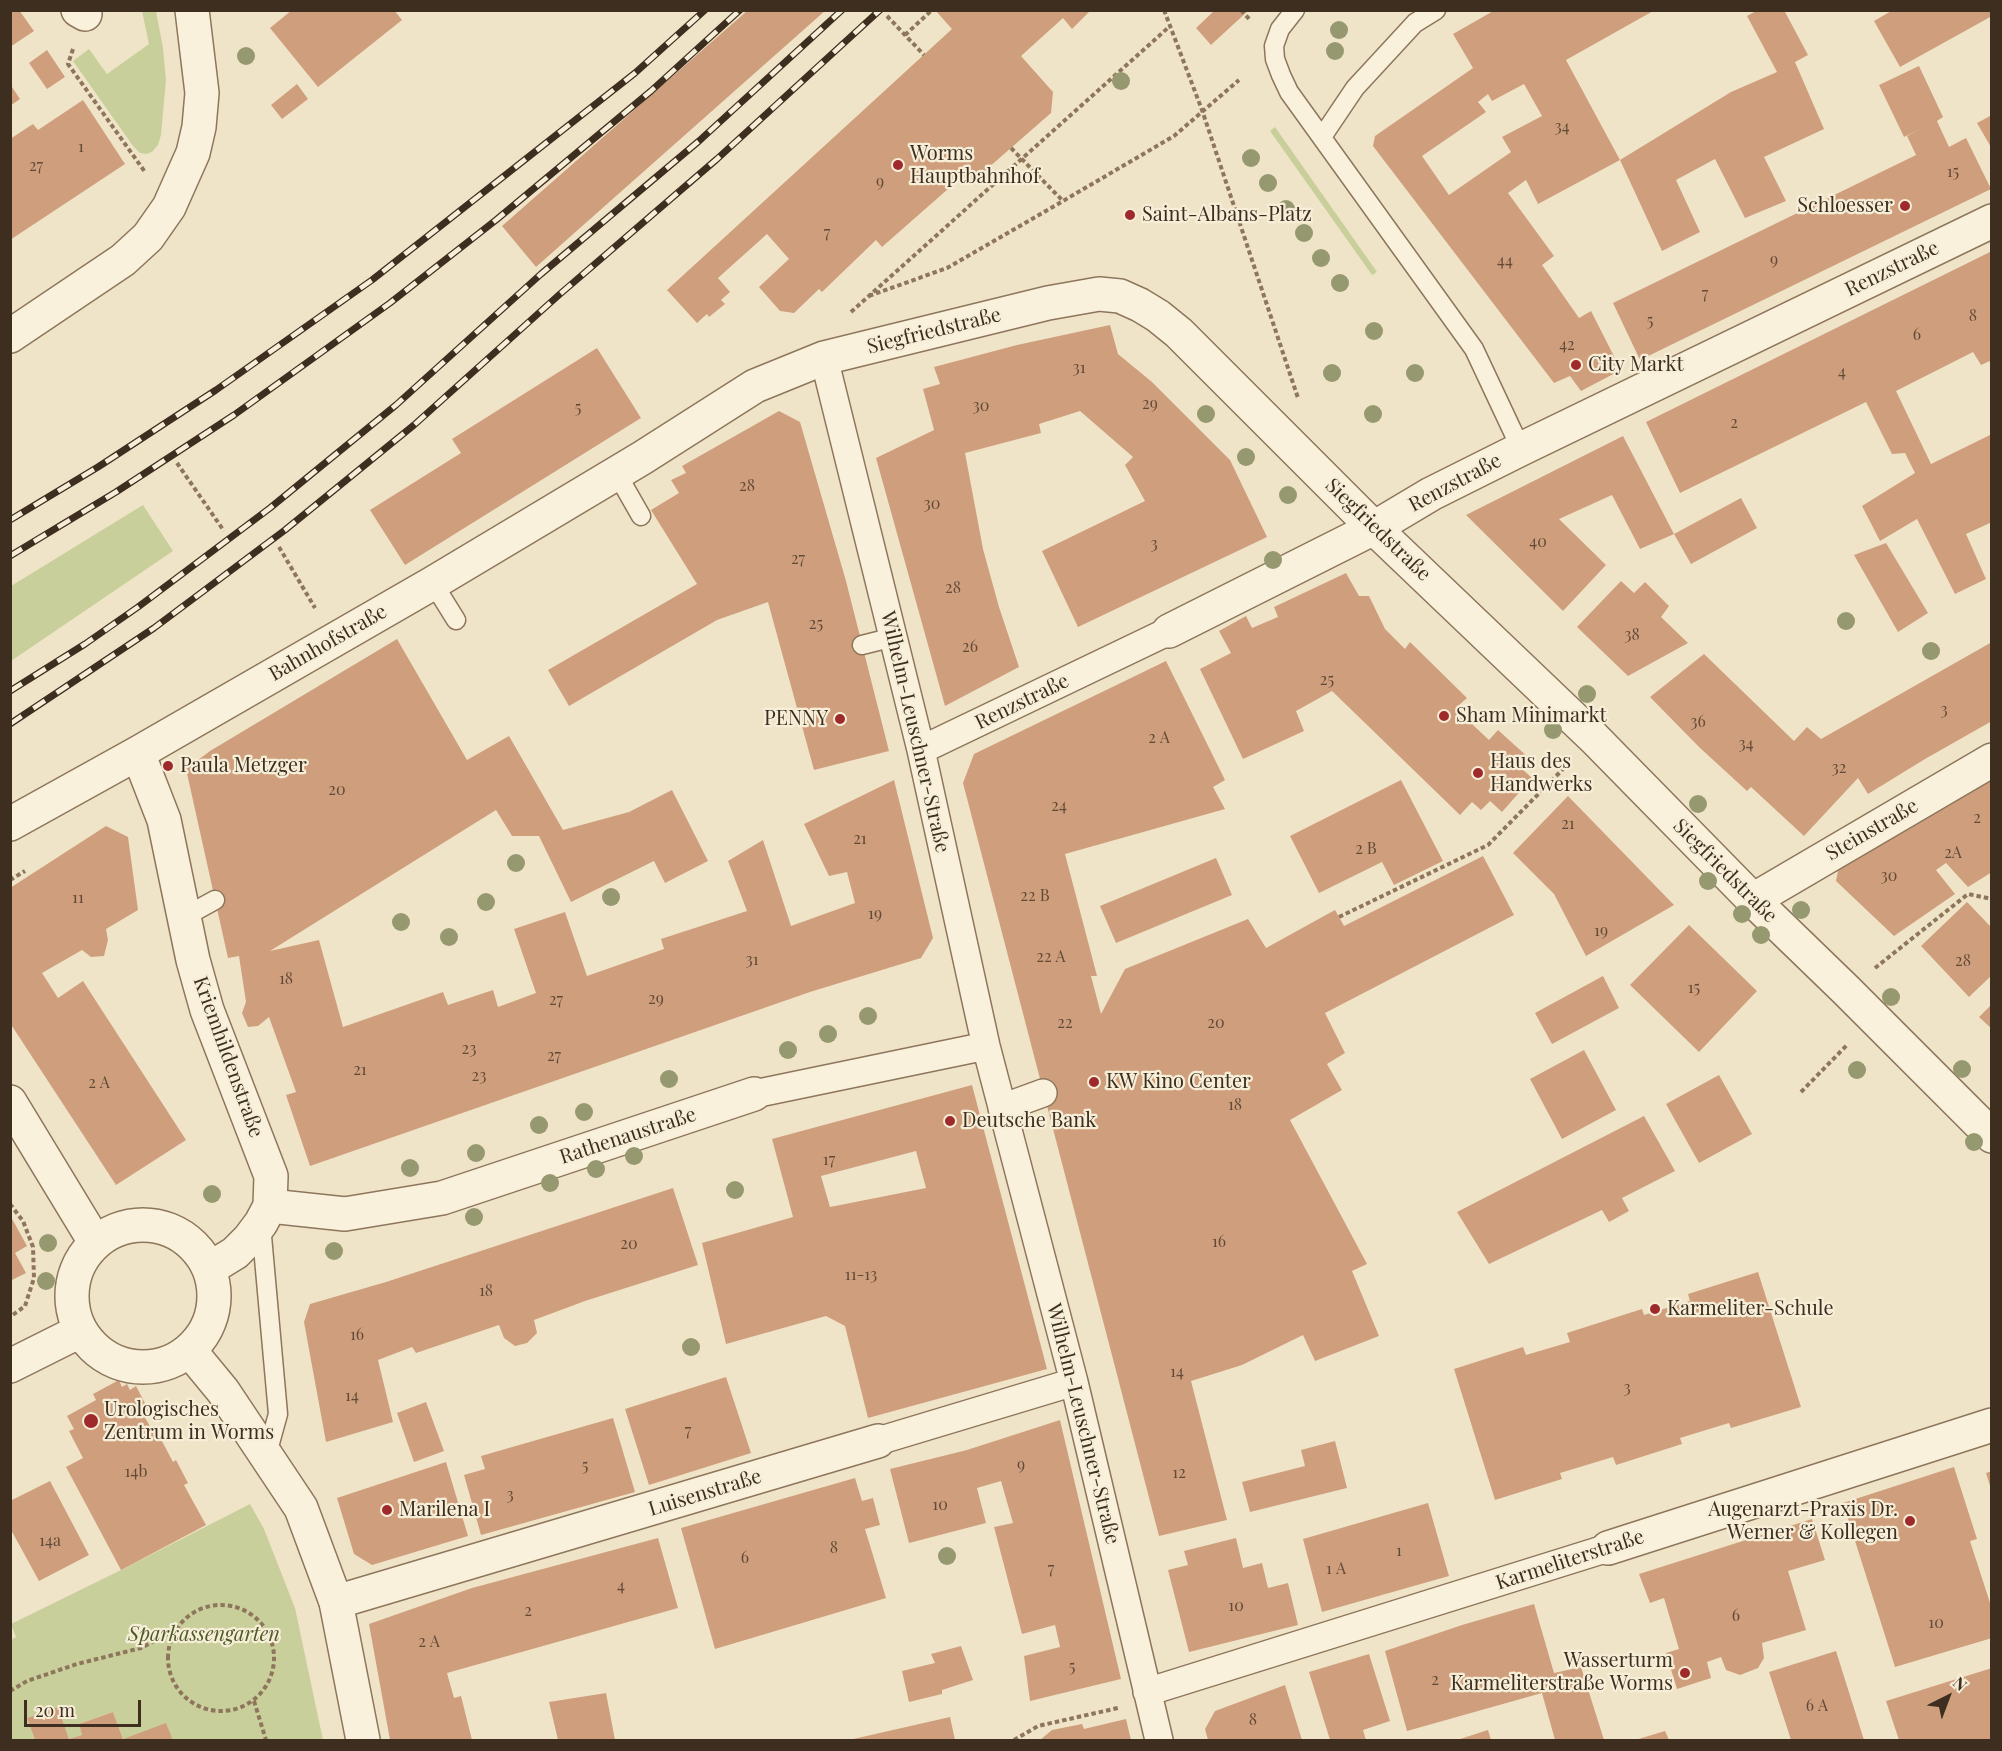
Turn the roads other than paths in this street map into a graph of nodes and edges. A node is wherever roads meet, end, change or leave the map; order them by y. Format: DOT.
graph roads {
  1 [pos="192,10"];
  2 [pos="1295,10"];
  3 [pos="1437,10"];
  4 [pos="1322,137"];
  5 [pos="1992,220"];
  6 [pos="10,336"];
  7 [pos="824,358"];
  8 [pos="1521,449"];
  9 [pos="629,466"];
  10 [pos="641,516"];
  11 [pos="1374,528"];
  12 [pos="433,583"];
  13 [pos="456,620"];
  14 [pos="1169,631"];
  15 [pos="894,638"];
  16 [pos="862,645"];
  17 [pos="921,750"];
  18 [pos="138,753"];
  19 [pos="1992,760"];
  20 [pos="10,824"];
  21 [pos="215,900"];
  22 [pos="1753,900"];
  23 [pos="184,917"];
  24 [pos="986,1046"];
  25 [pos="1043,1093"];
  26 [pos="754,1094"];
  27 [pos="10,1102"];
  28 [pos="1002,1108"];
  29 [pos="1992,1136"];
  30 [pos="265,1215"];
  31 [pos="95,1242"];
  32 [pos="209,1269"];
  33 [pos="80,1331"];
  34 [pos="190,1351"];
  35 [pos="10,1366"];
  36 [pos="1074,1382"];
  37 [pos="1992,1425"];
  38 [pos="878,1441"];
  39 [pos="267,1454"];
  40 [pos="1608,1548"];
  41 [pos="336,1602"];
  42 [pos="1148,1696"];
  43 [pos="363,1740"];
  44 [pos="1159,1740"];
  1 -- 6 [label="street"];
  2 -- 4 [label="lane"];
  3 -- 4 [label="lane"];
  4 -- 8 [label="lane"];
  5 -- 8 [label="street, Renzstraße"];
  7 -- 9 [label="street, Siegfriedstraße"];
  7 -- 11 [label="street, Siegfriedstraße"];
  7 -- 15 [label="street, Wilhelm-Leuschner-Straße"];
  8 -- 11 [label="street, Renzstraße"];
  9 -- 10 [label="lane"];
  9 -- 12 [label="street, Bahnhofstraße"];
  11 -- 14 [label="street, Renzstraße"];
  11 -- 22 [label="street, Siegfriedstraße"];
  12 -- 13 [label="lane"];
  12 -- 18 [label="street, Bahnhofstraße"];
  14 -- 17 [label="street, Renzstraße"];
  15 -- 16 [label="lane"];
  15 -- 17 [label="street, Wilhelm-Leuschner-Straße"];
  17 -- 24 [label="street, Wilhelm-Leuschner-Straße"];
  18 -- 20 [label="street, Bahnhofstraße"];
  18 -- 23 [label="street, Kriemhildenstraße"];
  19 -- 22 [label="street, Steinstraße"];
  21 -- 23 [label="lane"];
  22 -- 29 [label="street, Siegfriedstraße"];
  23 -- 30 [label="street, Kriemhildenstraße"];
  24 -- 26 [label="street, Rathenaustraße"];
  24 -- 28 [label="street, Wilhelm-Leuschner-Straße"];
  25 -- 28 [label="street"];
  26 -- 30 [label="street, Rathenaustraße"];
  27 -- 31 [label="street"];
  28 -- 36 [label="street, Wilhelm-Leuschner-Straße"];
  30 -- 32 [label="street"];
  30 -- 39 [label="lane"];
  31 -- 32 [label="street"];
  31 -- 33 [label="street"];
  32 -- 34 [label="street"];
  33 -- 34 [label="street"];
  33 -- 35 [label="street"];
  34 -- 39 [label="street"];
  36 -- 38 [label="street, Luisenstraße"];
  36 -- 42 [label="street, Wilhelm-Leuschner-Straße"];
  37 -- 40 [label="street, Karmeliterstraße"];
  38 -- 41 [label="street, Luisenstraße"];
  39 -- 41 [label="street"];
  40 -- 42 [label="street, Karmeliterstraße"];
  41 -- 43 [label="street"];
  42 -- 44 [label="street, Wilhelm-Leuschner-Straße"];
}
